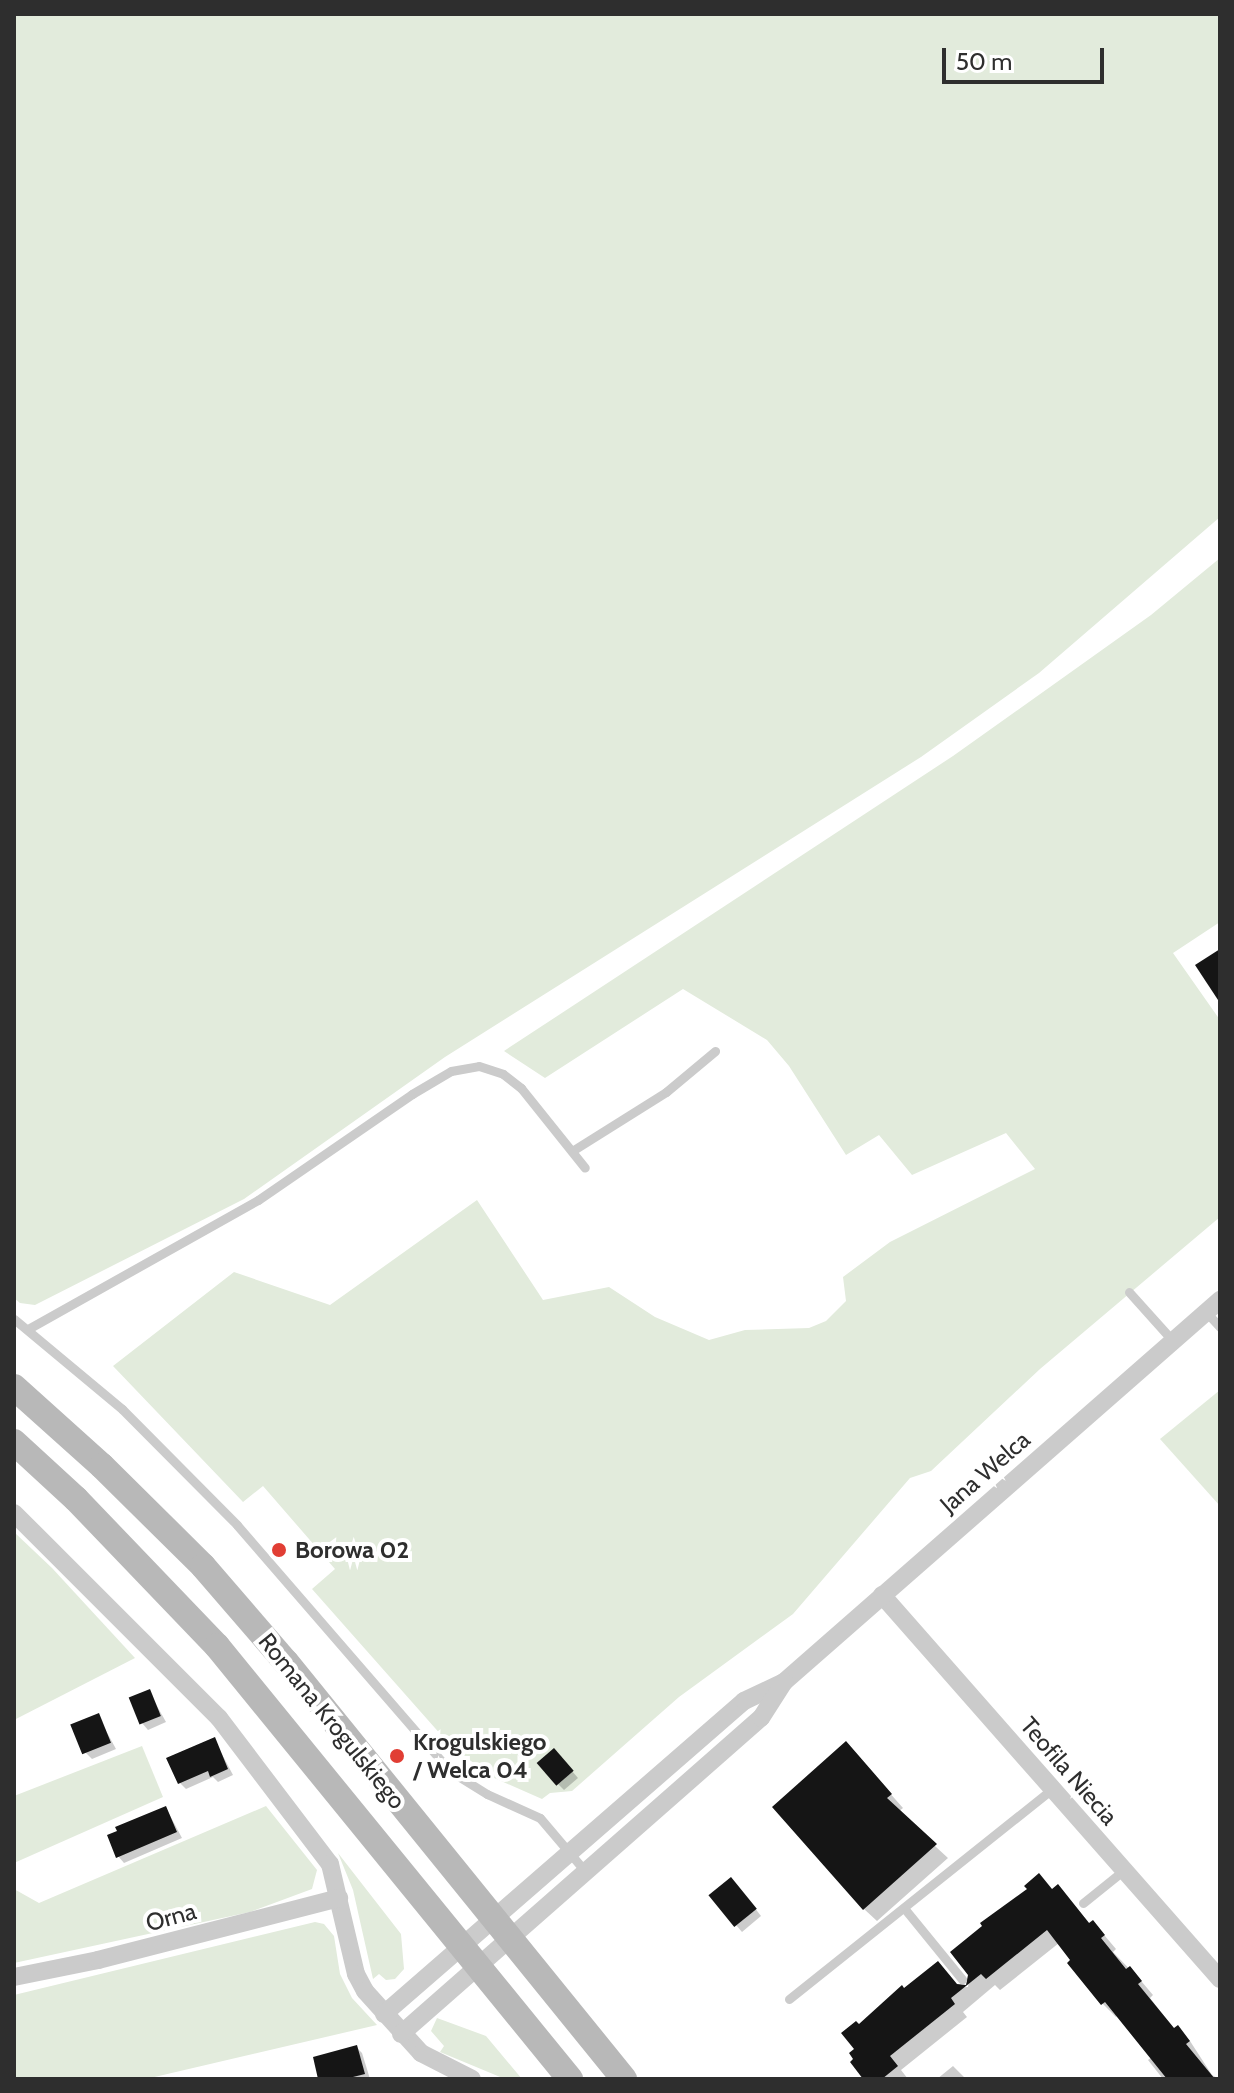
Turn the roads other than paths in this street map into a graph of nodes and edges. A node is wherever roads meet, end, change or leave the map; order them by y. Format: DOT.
graph roads {
  1 [pos="715,1051"];
  2 [pos="572,1151"];
  3 [pos="585,1168"];
  4 [pos="1129,1292"];
  5 [pos="1213,1306"];
  6 [pos="14,1319"];
  7 [pos="1220,1327"];
  8 [pos="28,1329"];
  9 [pos="1173,1341"];
  10 [pos="14,1387"];
  11 [pos="14,1442"];
  12 [pos="14,1513"];
  13 [pos="882,1595"];
  14 [pos="784,1682"];
  15 [pos="1052,1789"];
  16 [pos="570,1851"];
  17 [pos="1124,1870"];
  18 [pos="585,1871"];
  19 [pos="339,1898"];
  20 [pos="1083,1903"];
  21 [pos="904,1908"];
  22 [pos="492,1918"];
  23 [pos="509,1939"];
  24 [pos="460,1944"];
  25 [pos="478,1965"];
  26 [pos="14,1977"];
  27 [pos="962,1979"];
  28 [pos="1220,1979"];
  29 [pos="789,1999"];
  30 [pos="384,2014"];
  31 [pos="401,2034"];
  32 [pos="472,2079"];
  33 [pos="570,2079"];
  34 [pos="624,2079"];
  1 -- 2 [label="lane"];
  2 -- 3 [label="lane"];
  2 -- 8 [label="lane"];
  4 -- 9 [label="lane"];
  5 -- 7 [label="lane"];
  5 -- 9 [label="street, Jana Welca"];
  6 -- 8 [label="lane"];
  8 -- 16 [label="lane"];
  9 -- 13 [label="street, Jana Welca"];
  10 -- 22 [label="main road, Romana Krogulskiego"];
  11 -- 24 [label="main road, Romana Krogulskiego"];
  12 -- 19 [label="street"];
  13 -- 14 [label="street, Jana Welca"];
  13 -- 15 [label="street, Teofila Niecia"];
  14 -- 16 [label="street, Jana Welca"];
  14 -- 18 [label="street, Jana Welca"];
  15 -- 17 [label="street, Teofila Niecia"];
  15 -- 21 [label="lane"];
  16 -- 18 [label="lane"];
  16 -- 22 [label="street, Jana Welca"];
  17 -- 20 [label="lane"];
  17 -- 28 [label="street, Teofila Niecia"];
  18 -- 23 [label="street, Jana Welca"];
  19 -- 26 [label="street, Orna"];
  19 -- 30 [label="street"];
  21 -- 27 [label="lane"];
  21 -- 29 [label="lane"];
  22 -- 23 [label="main road, Romana Krogulskiego"];
  22 -- 24 [label="street, Jana Welca"];
  23 -- 25 [label="street, Jana Welca"];
  23 -- 34 [label="main road, Romana Krogulskiego"];
  24 -- 25 [label="main road, Romana Krogulskiego"];
  24 -- 30 [label="street, Jana Welca"];
  25 -- 31 [label="street, Jana Welca"];
  25 -- 33 [label="main road, Romana Krogulskiego"];
  30 -- 31 [label="street"];
  31 -- 32 [label="street"];
}
